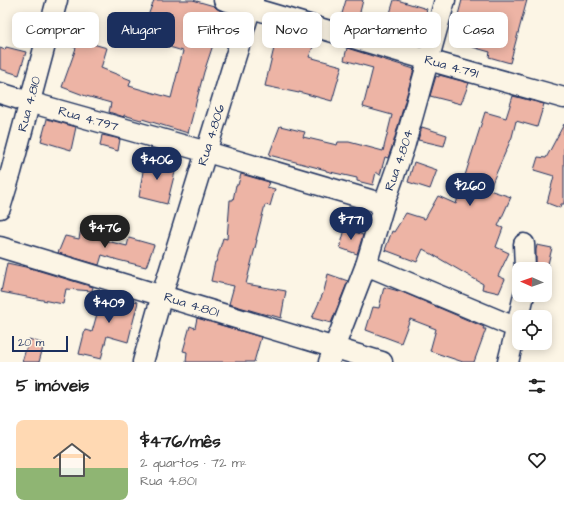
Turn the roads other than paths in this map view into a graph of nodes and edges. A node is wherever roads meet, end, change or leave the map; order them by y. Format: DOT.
graph roads {
  1 [pos="57,0"];
  2 [pos="224,0"];
  3 [pos="445,0"];
  4 [pos="252,4"];
  5 [pos="428,60"];
  6 [pos="0,93"];
  7 [pos="564,98"];
  8 [pos="29,102"];
  9 [pos="207,152"];
  10 [pos="5,170"];
  11 [pos="384,204"];
  12 [pos="0,208"];
  13 [pos="524,244"];
  14 [pos="0,247"];
  15 [pos="524,262"];
  16 [pos="366,265"];
  17 [pos="162,295"];
  18 [pos="512,319"];
  19 [pos="512,346"];
  20 [pos="332,355"];
  21 [pos="144,362"];
  22 [pos="382,362"];
  23 [pos="508,362"];
  1 -- 8 [label="street, Rua 4.810"];
  2 -- 4 [label="street, Rua 4.791"];
  3 -- 5 [label="street, Rua 4.804"];
  4 -- 5 [label="street, Rua 4.791"];
  4 -- 9 [label="street, Rua 4.806"];
  5 -- 7 [label="street, Rua 4.791"];
  5 -- 11 [label="street, Rua 4.804"];
  6 -- 8 [label="street, Rua 4.797"];
  8 -- 9 [label="street, Rua 4.797"];
  8 -- 10 [label="street, Rua 4.810"];
  9 -- 11 [label="street, Rua 4.797"];
  9 -- 17 [label="street, Rua 4.806"];
  10 -- 12 [label="street, Rua 4.810"];
  11 -- 16 [label="street, Rua 4.804"];
  13 -- 15 [label="street"];
  14 -- 17 [label="street, Rua 4.801"];
  16 -- 18 [label="street"];
  16 -- 20 [label="street, Rua 4.804"];
  17 -- 20 [label="street, Rua 4.801"];
  17 -- 21 [label="street, Rua 4.806"];
  19 -- 23 [label="street"];
  20 -- 22 [label="street, Rua 4.801"];
}
